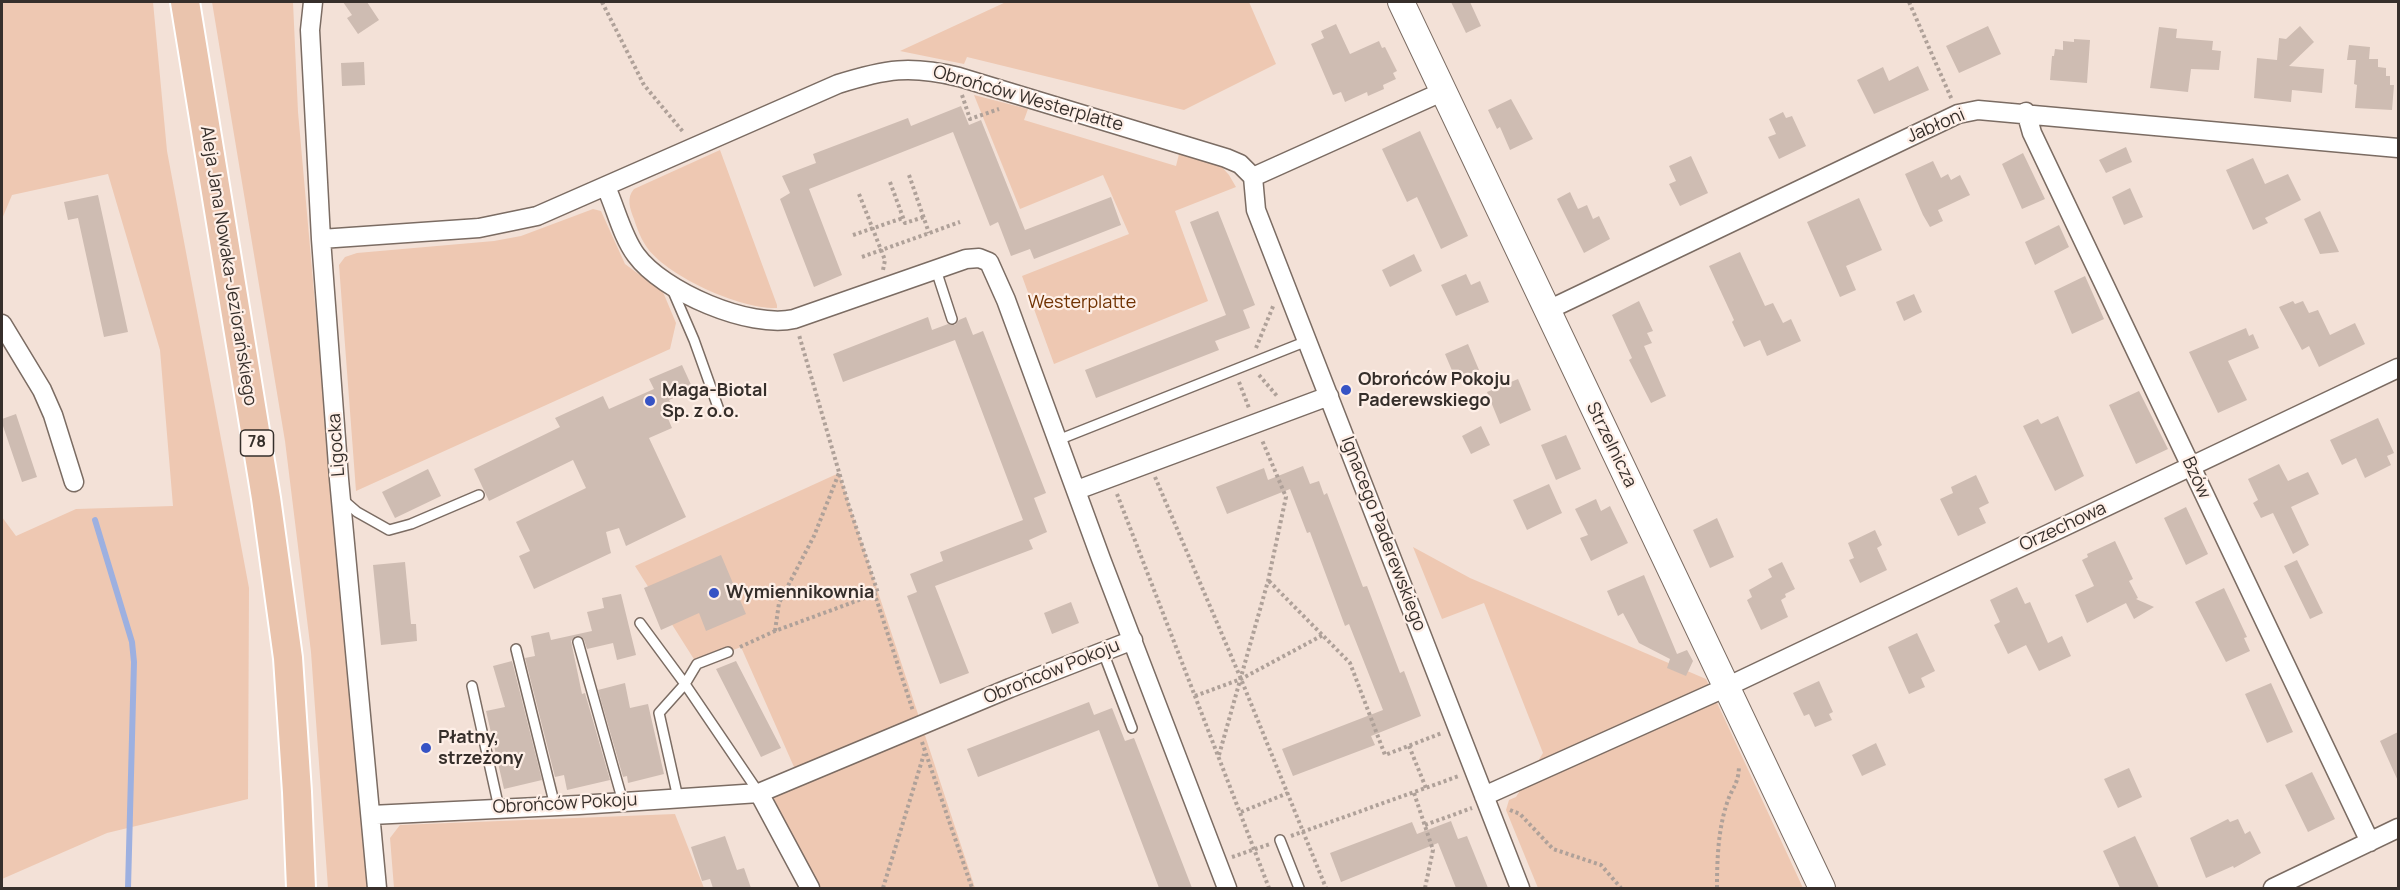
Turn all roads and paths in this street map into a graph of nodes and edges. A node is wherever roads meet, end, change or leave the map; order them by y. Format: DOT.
graph roads {
  1 [pos="185,2"];
  2 [pos="313,2"];
  3 [pos="602,2"];
  4 [pos="1401,2"];
  5 [pos="1909,2"];
  6 [pos="960,89"];
  7 [pos="1444,91"];
  8 [pos="999,109"];
  9 [pos="2026,112"];
  10 [pos="1958,114"];
  11 [pos="696,147"];
  12 [pos="2398,148"];
  13 [pos="909,175"];
  14 [pos="1253,177"];
  15 [pos="890,182"];
  16 [pos="606,187"];
  17 [pos="859,194"];
  18 [pos="924,217"];
  19 [pos="903,218"];
  20 [pos="960,222"];
  21 [pos="873,229"];
  22 [pos="929,233"];
  23 [pos="853,235"];
  24 [pos="321,239"];
  25 [pos="882,250"];
  26 [pos="862,257"];
  27 [pos="883,269"];
  28 [pos="936,270"];
  29 [pos="671,286"];
  30 [pos="1277,297"];
  31 [pos="1546,311"];
  32 [pos="952,319"];
  33 [pos="3,329"];
  34 [pos="807,329"];
  35 [pos="1307,341"];
  36 [pos="1250,364"];
  37 [pos="2398,368"];
  38 [pos="1234,370"];
  39 [pos="1329,396"];
  40 [pos="719,410"];
  41 [pos="1289,411"];
  42 [pos="1255,423"];
  43 [pos="1058,440"];
  44 [pos="1149,463"];
  45 [pos="2190,467"];
  46 [pos="839,472"];
  47 [pos="1111,478"];
  48 [pos="74,482"];
  49 [pos="1077,490"];
  50 [pos="479,495"];
  51 [pos="341,497"];
  52 [pos="1268,581"];
  53 [pos="640,623"];
  54 [pos="775,631"];
  55 [pos="1323,635"];
  56 [pos="1132,640"];
  57 [pos="578,642"];
  58 [pos="516,649"];
  59 [pos="728,652"];
  60 [pos="1103,652"];
  61 [pos="1241,679"];
  62 [pos="685,684"];
  63 [pos="471,686"];
  64 [pos="1727,687"];
  65 [pos="1195,696"];
  66 [pos="1458,727"];
  67 [pos="1132,728"];
  68 [pos="1409,746"];
  69 [pos="924,753"];
  70 [pos="1219,756"];
  71 [pos="1740,763"];
  72 [pos="1474,770"];
  73 [pos="1426,788"];
  74 [pos="759,793"];
  75 [pos="1288,793"];
  76 [pos="1413,793"];
  77 [pos="678,798"];
  78 [pos="1479,801"];
  79 [pos="623,802"];
  80 [pos="555,806"];
  81 [pos="1501,807"];
  82 [pos="499,808"];
  83 [pos="1241,812"];
  84 [pos="371,814"];
  85 [pos="1425,825"];
  86 [pos="2398,828"];
  87 [pos="1303,831"];
  88 [pos="1280,840"];
  89 [pos="2370,842"];
  90 [pos="1255,849"];
  91 [pos="1217,862"];
  92 [pos="301,888"];
  93 [pos="377,888"];
  94 [pos="810,888"];
  95 [pos="883,888"];
  96 [pos="1227,888"];
  97 [pos="1269,888"];
  98 [pos="1299,888"];
  99 [pos="1326,888"];
  100 [pos="1425,888"];
  101 [pos="1520,888"];
  102 [pos="1621,888"];
  103 [pos="1717,888"];
  104 [pos="1822,888"];
  105 [pos="2273,888"];
  1 -- 92 [label="main road, Aleja Jana Nowaka-Jeziorańskiego / 78"];
  2 -- 24 [label="street, Ligocka"];
  3 -- 11 [label="path"];
  4 -- 7 [label="street, Strzelnicza"];
  5 -- 10 [label="path"];
  6 -- 8 [label="path"];
  7 -- 14 [label="street"];
  7 -- 31 [label="street, Strzelnicza"];
  9 -- 10 [label="street, Jabłoni"];
  9 -- 12 [label="street, Jabłoni"];
  9 -- 45 [label="street, Bzów"];
  10 -- 31 [label="street, Jabłoni"];
  11 -- 14 [label="street, Obrońców Westerplatte"];
  11 -- 16 [label="street, Obrońców Westerplatte"];
  13 -- 18 [label="path"];
  14 -- 35 [label="street, Ignacego Paderewskiego"];
  15 -- 19 [label="path"];
  16 -- 24 [label="street, Obrońców Westerplatte"];
  16 -- 29 [label="street"];
  17 -- 21 [label="path"];
  18 -- 19 [label="path"];
  18 -- 22 [label="path"];
  19 -- 21 [label="path"];
  20 -- 22 [label="path"];
  21 -- 23 [label="path"];
  21 -- 25 [label="path"];
  22 -- 25 [label="path"];
  24 -- 51 [label="street, Ligocka"];
  25 -- 26 [label="path"];
  25 -- 27 [label="path"];
  28 -- 29 [label="street"];
  28 -- 32 [label="lane"];
  28 -- 43 [label="street"];
  29 -- 40 [label="lane"];
  30 -- 36 [label="path"];
  31 -- 64 [label="street, Strzelnicza"];
  33 -- 48 [label="street"];
  34 -- 46 [label="path"];
  35 -- 36 [label="lane"];
  35 -- 39 [label="street, Ignacego Paderewskiego"];
  36 -- 38 [label="lane"];
  36 -- 41 [label="path"];
  37 -- 45 [label="street, Orzechowa"];
  38 -- 42 [label="path"];
  38 -- 43 [label="lane"];
  39 -- 41 [label="street"];
  39 -- 66 [label="street, Ignacego Paderewskiego"];
  41 -- 42 [label="street"];
  42 -- 44 [label="street"];
  42 -- 52 [label="path"];
  43 -- 49 [label="street"];
  44 -- 47 [label="street"];
  44 -- 61 [label="path"];
  45 -- 64 [label="street, Orzechowa"];
  45 -- 89 [label="street, Bzów"];
  46 -- 54 [label="path"];
  46 -- 54 [label="path"];
  47 -- 49 [label="street"];
  47 -- 65 [label="path"];
  49 -- 56 [label="street"];
  50 -- 51 [label="lane"];
  51 -- 84 [label="street, Ligocka"];
  52 -- 55 [label="path"];
  52 -- 61 [label="path"];
  53 -- 62 [label="lane"];
  54 -- 59 [label="path"];
  55 -- 61 [label="path"];
  55 -- 68 [label="path"];
  56 -- 60 [label="street, Obrońców Pokoju"];
  56 -- 91 [label="street, Obrońców Pokoju"];
  57 -- 79 [label="lane"];
  58 -- 80 [label="lane"];
  59 -- 62 [label="lane"];
  60 -- 67 [label="lane"];
  60 -- 74 [label="street, Obrońców Pokoju"];
  61 -- 65 [label="path"];
  61 -- 70 [label="path"];
  61 -- 75 [label="path"];
  62 -- 74 [label="lane"];
  62 -- 77 [label="lane"];
  63 -- 82 [label="lane"];
  64 -- 78 [label="street, Orzechowa"];
  64 -- 104 [label="street, Strzelnicza"];
  65 -- 70 [label="path"];
  66 -- 68 [label="path"];
  66 -- 72 [label="street, Ignacego Paderewskiego"];
  68 -- 73 [label="path"];
  69 -- 95 [label="path"];
  70 -- 83 [label="path"];
  71 -- 103 [label="path"];
  72 -- 73 [label="path"];
  72 -- 78 [label="street, Ignacego Paderewskiego"];
  73 -- 76 [label="path"];
  74 -- 77 [label="street, Obrońców Pokoju"];
  74 -- 94 [label="street"];
  75 -- 83 [label="path"];
  75 -- 87 [label="path"];
  76 -- 85 [label="path"];
  76 -- 87 [label="path"];
  77 -- 79 [label="street, Obrońców Pokoju"];
  78 -- 85 [label="path"];
  78 -- 101 [label="street, Ignacego Paderewskiego"];
  79 -- 80 [label="street, Obrońców Pokoju"];
  80 -- 82 [label="street, Obrońców Pokoju"];
  81 -- 102 [label="path"];
  82 -- 84 [label="street, Obrońców Pokoju"];
  83 -- 90 [label="path"];
  84 -- 93 [label="street, Ligocka"];
  85 -- 100 [label="path"];
  86 -- 89 [label="street"];
  87 -- 88 [label="path"];
  87 -- 99 [label="path"];
  88 -- 90 [label="path"];
  88 -- 98 [label="lane"];
  89 -- 105 [label="street"];
  90 -- 91 [label="path"];
  90 -- 97 [label="path"];
  91 -- 96 [label="street, Obrońców Pokoju"];
}
